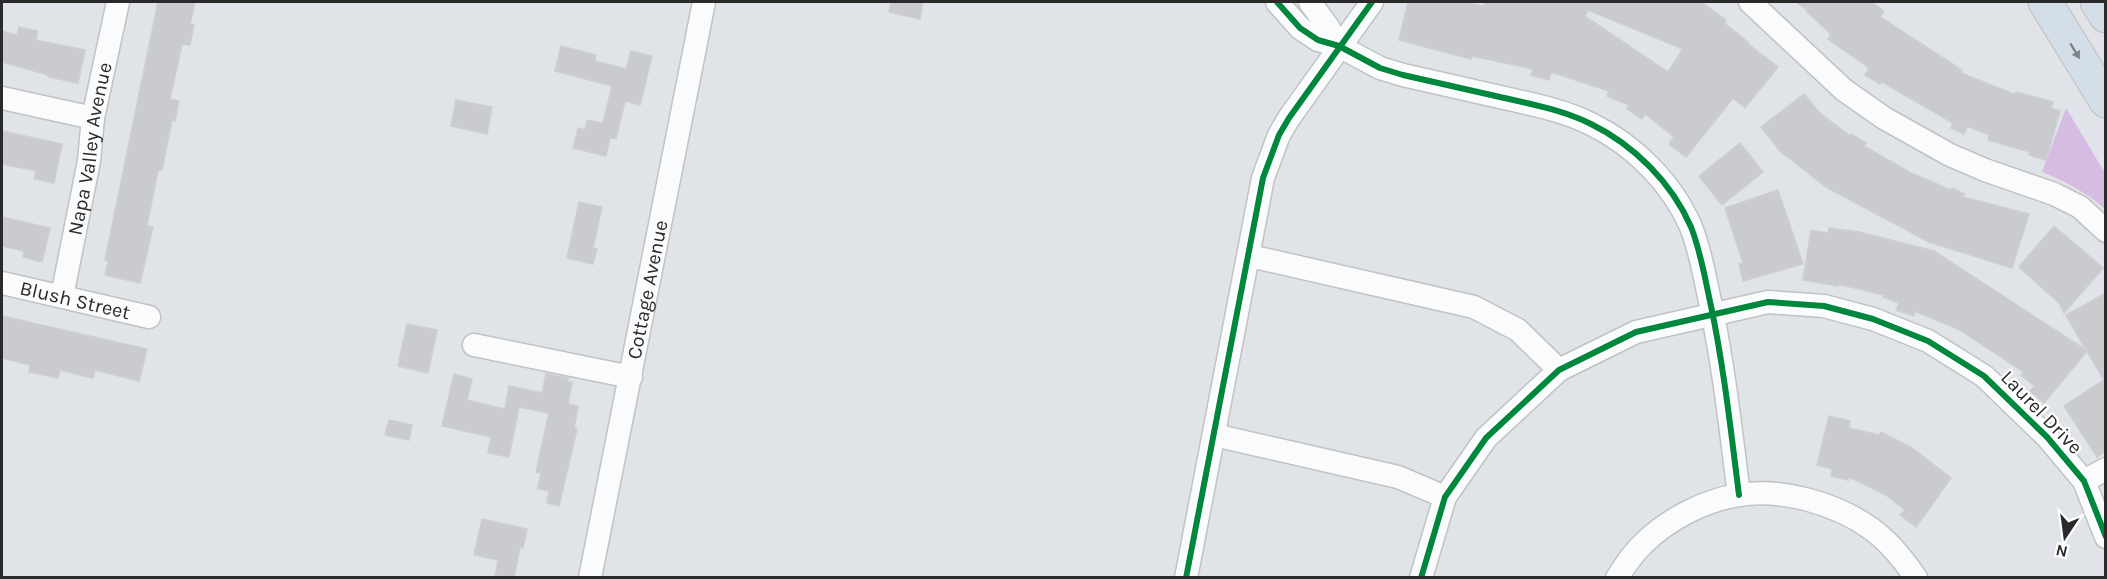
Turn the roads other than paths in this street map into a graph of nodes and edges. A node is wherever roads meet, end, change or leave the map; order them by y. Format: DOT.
graph roads {
  1 [pos="118,2"];
  2 [pos="704,2"];
  3 [pos="1277,2"];
  4 [pos="1310,2"];
  5 [pos="1372,2"];
  6 [pos="1750,2"];
  7 [pos="2045,2"];
  8 [pos="2097,2"];
  9 [pos="2106,16"];
  10 [pos="1339,46"];
  11 [pos="2,98"];
  12 [pos="2106,101"];
  13 [pos="93,118"];
  14 [pos="2106,231"];
  15 [pos="1250,256"];
  16 [pos="2,283"];
  17 [pos="62,296"];
  18 [pos="1712,314"];
  19 [pos="149,317"];
  20 [pos="474,345"];
  21 [pos="1559,370"];
  22 [pos="631,377"];
  23 [pos="1214,435"];
  24 [pos="2106,469"];
  25 [pos="2084,481"];
  26 [pos="1739,495"];
  27 [pos="1445,497"];
  28 [pos="2106,537"];
  29 [pos="591,578"];
  30 [pos="1186,578"];
  31 [pos="1421,578"];
  32 [pos="1617,578"];
  33 [pos="1916,578"];
  1 -- 13 [label="street, Napa Valley Avenue"];
  2 -- 22 [label="street, Cottage Avenue"];
  3 -- 10 [label="street"];
  4 -- 10 [label="street"];
  5 -- 10 [label="street"];
  6 -- 14 [label="street"];
  7 -- 12 [label="highway, one-way"];
  8 -- 9 [label="highway"];
  10 -- 15 [label="street"];
  10 -- 18 [label="street"];
  11 -- 13 [label="street"];
  13 -- 17 [label="street, Napa Valley Avenue"];
  15 -- 21 [label="street"];
  15 -- 23 [label="street"];
  16 -- 17 [label="street, Blush Street"];
  17 -- 19 [label="street, Blush Street"];
  18 -- 21 [label="street, Laurel Drive"];
  18 -- 25 [label="street, Laurel Drive"];
  18 -- 26 [label="street"];
  20 -- 22 [label="street"];
  21 -- 27 [label="street, Laurel Drive"];
  22 -- 29 [label="street, Cottage Avenue"];
  23 -- 27 [label="street"];
  23 -- 30 [label="street"];
  24 -- 25 [label="street"];
  25 -- 28 [label="street, Laurel Drive"];
  26 -- 32 [label="street"];
  26 -- 33 [label="street"];
  27 -- 31 [label="street, Laurel Drive"];
}
